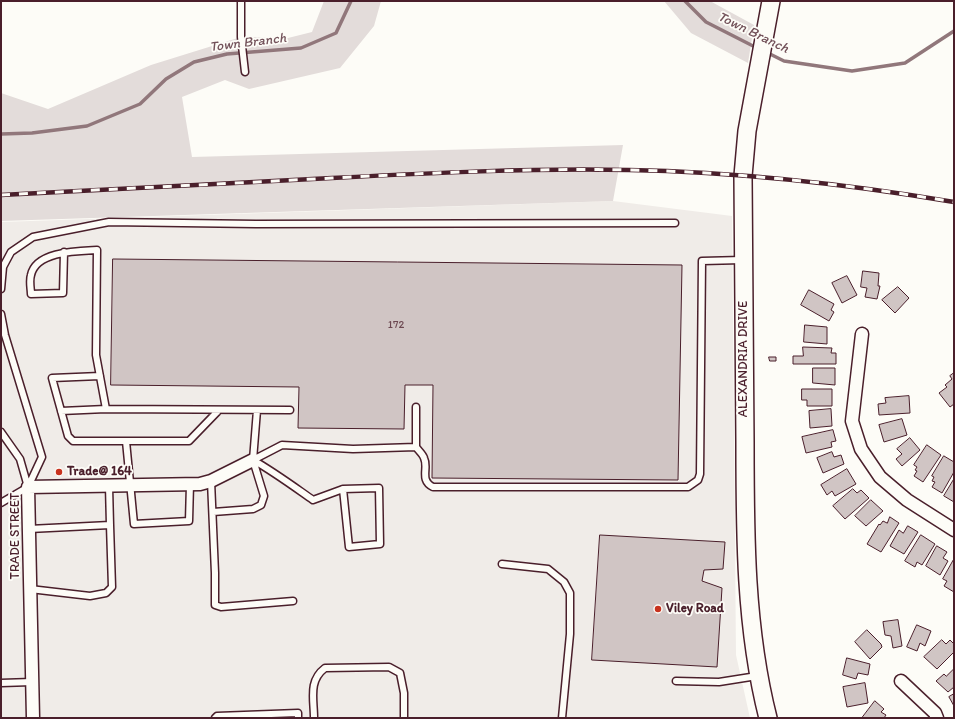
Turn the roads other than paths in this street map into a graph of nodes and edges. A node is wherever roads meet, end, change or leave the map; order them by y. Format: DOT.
graph roads {
  1 [pos="241,1"];
  2 [pos="771,1"];
  3 [pos="244,72"];
  4 [pos="675,223"];
  5 [pos="64,252"];
  6 [pos="744,260"];
  7 [pos="1,289"];
  8 [pos="1,314"];
  9 [pos="862,334"];
  10 [pos="100,376"];
  11 [pos="416,407"];
  12 [pos="106,409"];
  13 [pos="257,410"];
  14 [pos="290,410"];
  15 [pos="61,411"];
  16 [pos="218,411"];
  17 [pos="1,432"];
  18 [pos="126,441"];
  19 [pos="416,447"];
  20 [pos="253,460"];
  21 [pos="211,481"];
  22 [pos="190,484"];
  23 [pos="131,485"];
  24 [pos="109,486"];
  25 [pos="28,487"];
  26 [pos="343,489"];
  27 [pos="1,504"];
  28 [pos="213,512"];
  29 [pos="110,525"];
  30 [pos="29,528"];
  31 [pos="954,530"];
  32 [pos="502,564"];
  33 [pos="30,589"];
  34 [pos="293,601"];
  35 [pos="759,676"];
  36 [pos="676,681"];
  37 [pos="901,681"];
  38 [pos="1,682"];
  39 [pos="32,682"];
  40 [pos="33,718"];
  41 [pos="216,718"];
  42 [pos="298,718"];
  43 [pos="314,718"];
  44 [pos="404,718"];
  45 [pos="562,718"];
  46 [pos="768,718"];
  47 [pos="937,718"];
  1 -- 3 [label="lane"];
  2 -- 6 [label="street, ALEXANDRIA DRIVE"];
  4 -- 7 [label="lane"];
  5 -- 5 [label="lane"];
  5 -- 10 [label="lane"];
  6 -- 19 [label="lane"];
  6 -- 35 [label="street, ALEXANDRIA DRIVE"];
  8 -- 25 [label="lane"];
  9 -- 31 [label="street"];
  10 -- 12 [label="lane"];
  10 -- 15 [label="lane"];
  11 -- 19 [label="lane"];
  12 -- 15 [label="lane"];
  12 -- 16 [label="lane"];
  13 -- 14 [label="lane"];
  13 -- 16 [label="lane"];
  13 -- 20 [label="lane"];
  15 -- 18 [label="lane"];
  16 -- 18 [label="lane"];
  17 -- 25 [label="lane"];
  18 -- 23 [label="lane"];
  19 -- 20 [label="lane"];
  20 -- 21 [label="street, TRADE STREET"];
  20 -- 26 [label="lane"];
  20 -- 28 [label="lane"];
  21 -- 22 [label="street, TRADE STREET"];
  21 -- 28 [label="lane"];
  22 -- 23 [label="street, TRADE STREET"];
  22 -- 23 [label="lane"];
  23 -- 24 [label="street, TRADE STREET"];
  24 -- 25 [label="street, TRADE STREET"];
  24 -- 29 [label="lane"];
  25 -- 27 [label="lane"];
  25 -- 30 [label="street, TRADE STREET"];
  26 -- 26 [label="lane"];
  28 -- 34 [label="lane"];
  29 -- 30 [label="lane"];
  29 -- 33 [label="lane"];
  30 -- 33 [label="street, TRADE STREET"];
  32 -- 45 [label="lane"];
  33 -- 39 [label="street, TRADE STREET"];
  35 -- 36 [label="lane"];
  35 -- 46 [label="street, ALEXANDRIA DRIVE"];
  37 -- 47 [label="street"];
  38 -- 39 [label="lane"];
  39 -- 40 [label="street, TRADE STREET"];
  41 -- 42 [label="lane"];
  43 -- 44 [label="lane"];
}
